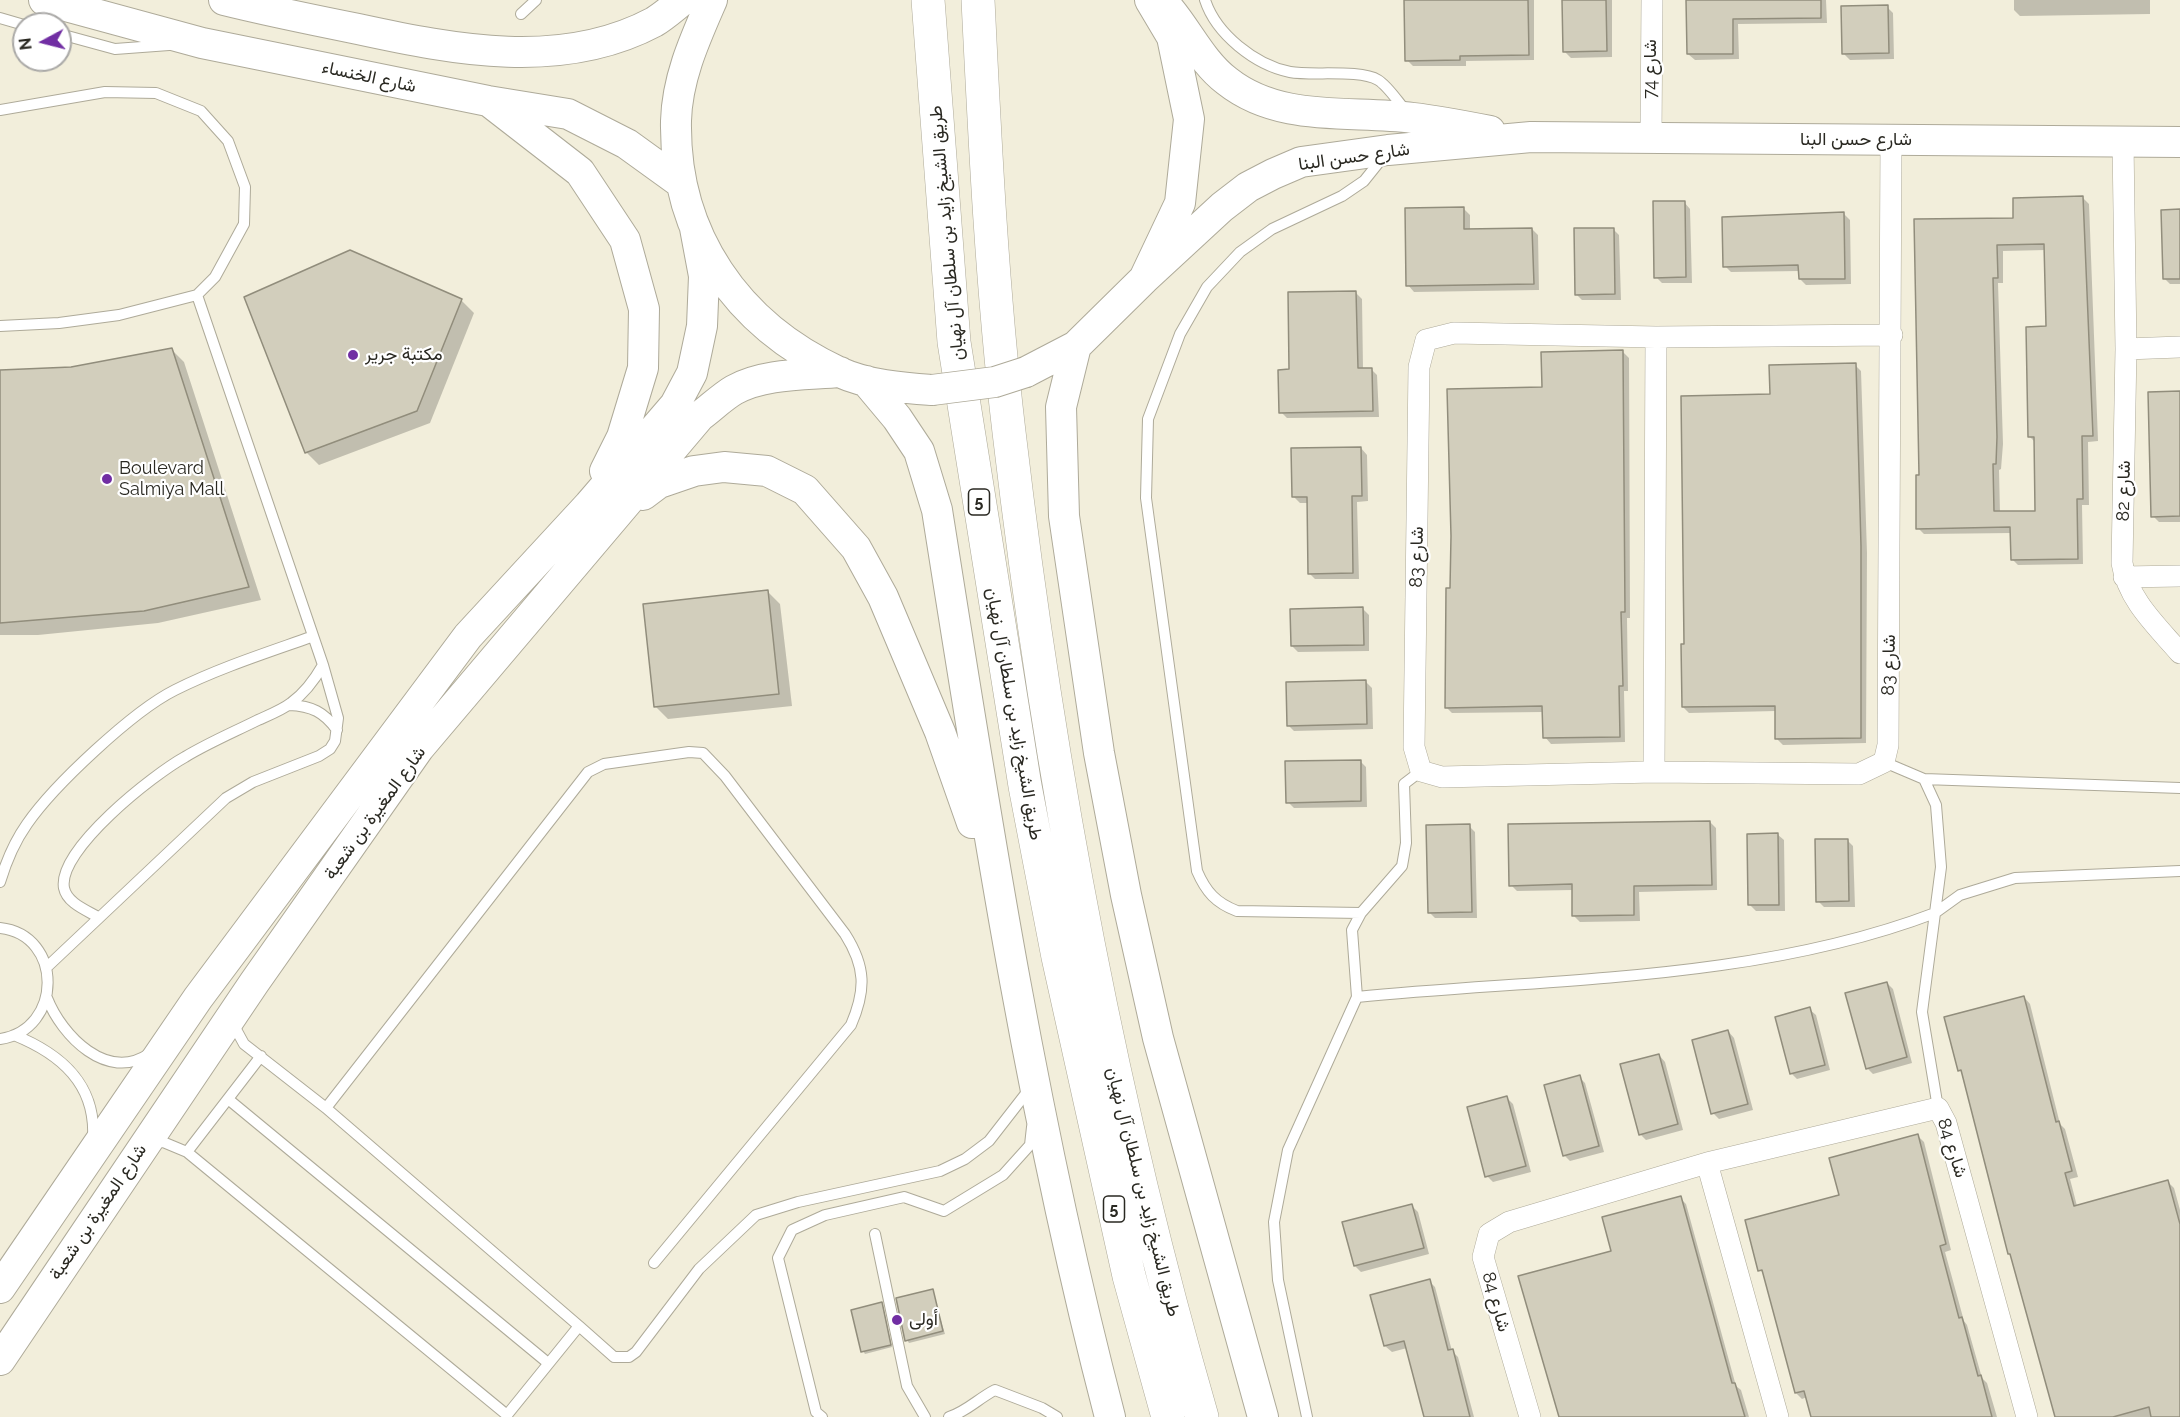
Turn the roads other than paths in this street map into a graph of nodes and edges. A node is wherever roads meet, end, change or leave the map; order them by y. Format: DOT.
graph roads {
  1 [pos="44,0"];
  2 [pos="224,0"];
  3 [pos="536,0"];
  4 [pos="684,0"];
  5 [pos="712,0"];
  6 [pos="928,0"];
  7 [pos="978,0"];
  8 [pos="1150,0"];
  9 [pos="1161,0"];
  10 [pos="1205,0"];
  11 [pos="1652,0"];
  12 [pos="521,15"];
  13 [pos="72,37"];
  14 [pos="202,43"];
  15 [pos="488,101"];
  16 [pos="0,110"];
  17 [pos="1412,118"];
  18 [pos="1531,137"];
  19 [pos="1651,138"];
  20 [pos="1891,140"];
  21 [pos="2123,142"];
  22 [pos="2180,142"];
  23 [pos="1388,150"];
  24 [pos="681,183"];
  25 [pos="695,228"];
  26 [pos="1144,279"];
  27 [pos="197,295"];
  28 [pos="0,326"];
  29 [pos="1892,335"];
  30 [pos="1656,337"];
  31 [pos="1076,345"];
  32 [pos="2180,347"];
  33 [pos="2126,349"];
  34 [pos="853,377"];
  35 [pos="589,506"];
  36 [pos="621,511"];
  37 [pos="2180,576"];
  38 [pos="2124,577"];
  39 [pos="311,637"];
  40 [pos="2180,653"];
  41 [pos="323,665"];
  42 [pos="289,705"];
  43 [pos="337,730"];
  44 [pos="1884,762"];
  45 [pos="1421,771"];
  46 [pos="1654,772"];
  47 [pos="1924,779"];
  48 [pos="2180,788"];
  49 [pos="2180,871"];
  50 [pos="0,882"];
  51 [pos="1361,913"];
  52 [pos="1935,913"];
  53 [pos="98,917"];
  54 [pos="0,928"];
  55 [pos="1006,933"];
  56 [pos="47,967"];
  57 [pos="1357,997"];
  58 [pos="47,998"];
  59 [pos="198,998"];
  60 [pos="234,1013"];
  61 [pos="14,1035"];
  62 [pos="0,1039"];
  63 [pos="261,1056"];
  64 [pos="1035,1082"];
  65 [pos="228,1099"];
  66 [pos="326,1108"];
  67 [pos="1938,1108"];
  68 [pos="143,1147"];
  69 [pos="187,1152"];
  70 [pos="87,1161"];
  71 [pos="1707,1163"];
  72 [pos="875,1234"];
  73 [pos="654,1263"];
  74 [pos="1129,1276"];
  75 [pos="0,1288"];
  76 [pos="1172,1311"];
  77 [pos="579,1326"];
  78 [pos="0,1360"];
  79 [pos="548,1363"];
  80 [pos="822,1417"];
  81 [pos="925,1417"];
  82 [pos="949,1417"];
  83 [pos="1057,1417"];
  84 [pos="1110,1417"];
  85 [pos="1156,1417"];
  86 [pos="1168,1417"];
  87 [pos="1203,1417"];
  88 [pos="1217,1417"];
  89 [pos="1263,1417"];
  90 [pos="1307,1417"];
  91 [pos="1530,1417"];
  92 [pos="1778,1417"];
  93 [pos="2027,1417"];
  1 -- 14 [label="main road, شارع الخنساء"];
  2 -- 4 [label="main road"];
  3 -- 12 [label="lane"];
  5 -- 24 [label="main road"];
  6 -- 74 [label="highway, طريق الشيخ زايد بن سلطان آل نهيان / 5"];
  7 -- 76 [label="highway, طريق الشيخ زايد بن سلطان آل نهيان / 5"];
  8 -- 26 [label="main road"];
  9 -- 17 [label="main road, شارع حسن البنا"];
  10 -- 17 [label="lane"];
  11 -- 19 [label="street, شارع 74"];
  13 -- 14 [label="lane"];
  14 -- 15 [label="main road, شارع الخنساء"];
  15 -- 24 [label="main road, شارع الخنساء"];
  15 -- 35 [label="main road"];
  16 -- 27 [label="lane"];
  17 -- 18 [label="main road, شارع حسن البنا"];
  18 -- 19 [label="main road, شارع حسن البنا"];
  18 -- 23 [label="main road, شارع حسن البنا"];
  19 -- 20 [label="main road, شارع حسن البنا"];
  20 -- 21 [label="main road, شارع حسن البنا"];
  20 -- 29 [label="street, شارع 83"];
  21 -- 22 [label="main road, شارع حسن البنا"];
  21 -- 33 [label="street, شارع 82"];
  23 -- 26 [label="main road, شارع حسن البنا"];
  23 -- 51 [label="lane"];
  24 -- 25 [label="main road"];
  25 -- 34 [label="main road"];
  25 -- 35 [label="main road, شارع المغيرة بن شعبة"];
  26 -- 31 [label="main road, شارع حسن البنا"];
  27 -- 28 [label="lane"];
  27 -- 39 [label="lane"];
  29 -- 30 [label="street, شارع 83"];
  29 -- 44 [label="street, شارع 83"];
  30 -- 45 [label="street, شارع 83"];
  30 -- 46 [label="street"];
  31 -- 34 [label="main road, شارع حسن البنا, bridge"];
  31 -- 89 [label="main road"];
  32 -- 33 [label="street"];
  33 -- 38 [label="street, شارع 82"];
  34 -- 36 [label="main road, شارع المغيرة بن شعبة"];
  34 -- 55 [label="main road"];
  35 -- 59 [label="main road, شارع المغيرة بن شعبة"];
  36 -- 55 [label="main road"];
  36 -- 60 [label="main road, شارع المغيرة بن شعبة"];
  37 -- 38 [label="street"];
  38 -- 40 [label="street"];
  39 -- 41 [label="lane"];
  39 -- 50 [label="lane"];
  41 -- 42 [label="lane"];
  41 -- 43 [label="lane"];
  42 -- 43 [label="lane"];
  42 -- 53 [label="lane"];
  43 -- 53 [label="lane"];
  44 -- 46 [label="street"];
  44 -- 47 [label="lane"];
  45 -- 46 [label="street"];
  45 -- 51 [label="lane"];
  47 -- 48 [label="lane"];
  47 -- 52 [label="lane"];
  49 -- 52 [label="lane"];
  51 -- 57 [label="lane"];
  52 -- 57 [label="lane"];
  52 -- 67 [label="lane"];
  53 -- 56 [label="lane"];
  54 -- 56 [label="lane"];
  55 -- 64 [label="main road"];
  56 -- 58 [label="lane"];
  57 -- 90 [label="lane"];
  58 -- 59 [label="lane"];
  58 -- 61 [label="lane"];
  59 -- 70 [label="main road, شارع المغيرة بن شعبة"];
  60 -- 63 [label="lane"];
  60 -- 68 [label="main road, شارع المغيرة بن شعبة"];
  61 -- 62 [label="lane"];
  61 -- 70 [label="lane"];
  63 -- 65 [label="lane"];
  63 -- 66 [label="lane"];
  64 -- 77 [label="lane"];
  64 -- 80 [label="lane"];
  64 -- 84 [label="main road"];
  65 -- 69 [label="lane"];
  65 -- 79 [label="lane"];
  66 -- 73 [label="lane"];
  66 -- 77 [label="lane"];
  67 -- 71 [label="street, شارع 84"];
  67 -- 93 [label="street, شارع 84"];
  68 -- 69 [label="lane"];
  68 -- 78 [label="main road, شارع المغيرة بن شعبة"];
  69 -- 79 [label="lane"];
  70 -- 75 [label="main road, شارع المغيرة بن شعبة"];
  71 -- 91 [label="street, شارع 84"];
  71 -- 92 [label="street"];
  72 -- 81 [label="lane"];
  74 -- 85 [label="highway"];
  74 -- 86 [label="highway, طريق الشيخ زايد بن سلطان آل نهيان / 5"];
  76 -- 87 [label="highway, طريق الشيخ زايد بن سلطان آل نهيان / 5"];
  76 -- 88 [label="highway"];
  77 -- 79 [label="lane"];
  82 -- 83 [label="lane"];
}
